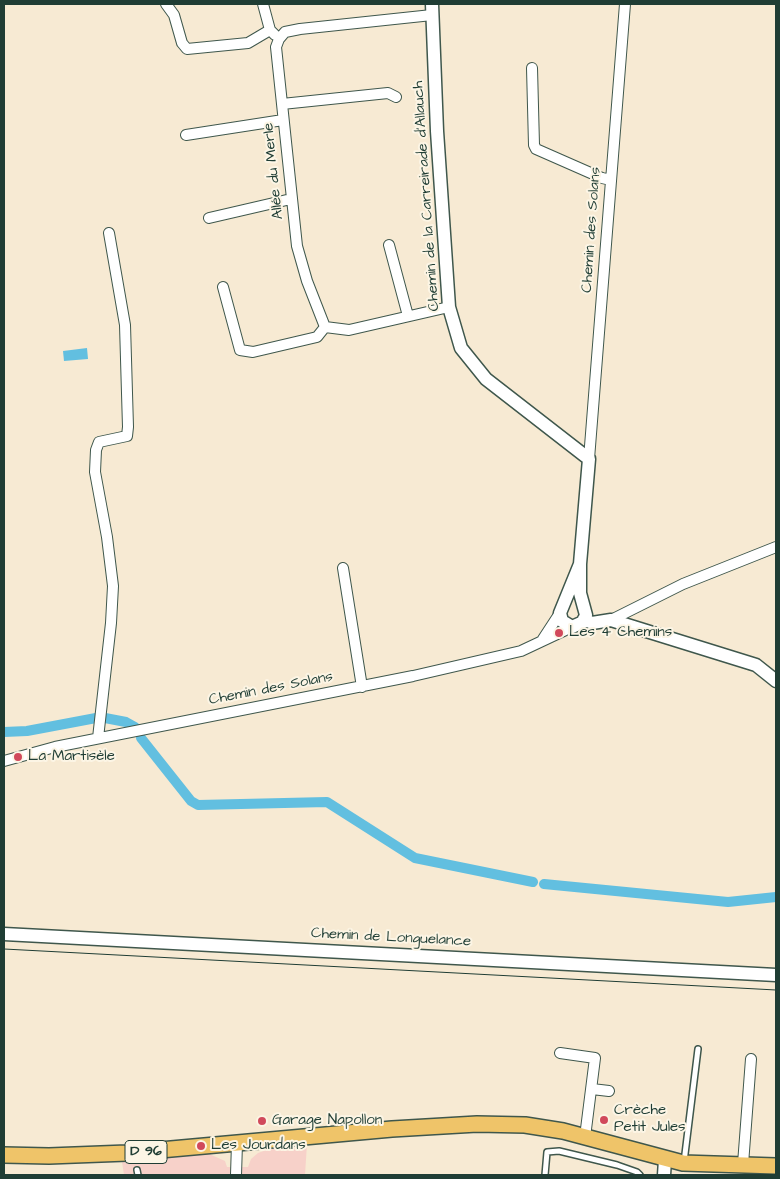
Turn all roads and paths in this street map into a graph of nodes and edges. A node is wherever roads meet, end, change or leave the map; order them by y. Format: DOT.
graph roads {
  1 [pos="166,4"];
  2 [pos="263,4"];
  3 [pos="625,4"];
  4 [pos="432,10"];
  5 [pos="270,30"];
  6 [pos="279,39"];
  7 [pos="532,68"];
  8 [pos="396,97"];
  9 [pos="282,104"];
  10 [pos="283,120"];
  11 [pos="186,135"];
  12 [pos="611,180"];
  13 [pos="291,199"];
  14 [pos="209,218"];
  15 [pos="109,233"];
  16 [pos="389,245"];
  17 [pos="223,287"];
  18 [pos="449,306"];
  19 [pos="408,316"];
  20 [pos="324,327"];
  21 [pos="589,459"];
  22 [pos="776,547"];
  23 [pos="580,564"];
  24 [pos="343,568"];
  25 [pos="562,610"];
  26 [pos="584,613"];
  27 [pos="611,620"];
  28 [pos="572,627"];
  29 [pos="542,641"];
  30 [pos="776,681"];
  31 [pos="362,687"];
  32 [pos="98,738"];
  33 [pos="4,761"];
  34 [pos="4,934"];
  35 [pos="776,975"];
  36 [pos="698,1049"];
  37 [pos="560,1053"];
  38 [pos="751,1059"];
  39 [pos="592,1090"];
  40 [pos="609,1091"];
  41 [pos="585,1137"];
  42 [pos="237,1143"];
  43 [pos="4,1155"];
  44 [pos="666,1160"];
  45 [pos="684,1163"];
  46 [pos="743,1164"];
  47 [pos="776,1166"];
  48 [pos="236,1175"];
  49 [pos="545,1175"];
  50 [pos="640,1175"];
  51 [pos="664,1175"];
  1 -- 5 [label="street"];
  2 -- 5 [label="street"];
  3 -- 12 [label="street, Chemin des Solans"];
  4 -- 6 [label="street"];
  4 -- 18 [label="street, Chemin de la Carreirade d'Allauch"];
  5 -- 6 [label="street"];
  6 -- 9 [label="street, Allée du Merle"];
  7 -- 12 [label="street"];
  8 -- 9 [label="street"];
  9 -- 10 [label="street, Allée du Merle"];
  10 -- 11 [label="street"];
  10 -- 13 [label="street, Allée du Merle"];
  12 -- 21 [label="street, Chemin des Solans"];
  13 -- 14 [label="street"];
  13 -- 20 [label="street, Allée du Merle"];
  15 -- 32 [label="street"];
  16 -- 19 [label="street"];
  17 -- 20 [label="street"];
  18 -- 19 [label="street"];
  18 -- 21 [label="street, Chemin de la Carreirade d'Allauch"];
  19 -- 20 [label="street"];
  21 -- 23 [label="street"];
  22 -- 27 [label="street"];
  23 -- 25 [label="street"];
  23 -- 26 [label="street"];
  24 -- 31 [label="street"];
  25 -- 26 [label="street"];
  25 -- 28 [label="street"];
  25 -- 29 [label="street"];
  26 -- 27 [label="street"];
  26 -- 28 [label="street"];
  27 -- 30 [label="street"];
  28 -- 29 [label="street, Chemin des Solans"];
  29 -- 31 [label="street, Chemin des Solans"];
  31 -- 32 [label="street, Chemin des Solans"];
  32 -- 33 [label="street, Chemin des Solans"];
  34 -- 35 [label="street, Chemin de Longuelance"];
  36 -- 45 [label="lane"];
  37 -- 39 [label="street"];
  38 -- 46 [label="street"];
  39 -- 40 [label="street"];
  39 -- 41 [label="street"];
  41 -- 42 [label="main road, D 96"];
  41 -- 44 [label="main road, D 96"];
  42 -- 43 [label="main road, D 96"];
  42 -- 48 [label="street"];
  44 -- 45 [label="main road, D 96"];
  44 -- 51 [label="street"];
  45 -- 46 [label="main road, D 96"];
  46 -- 47 [label="main road, D 96"];
  49 -- 50 [label="lane"];
}
